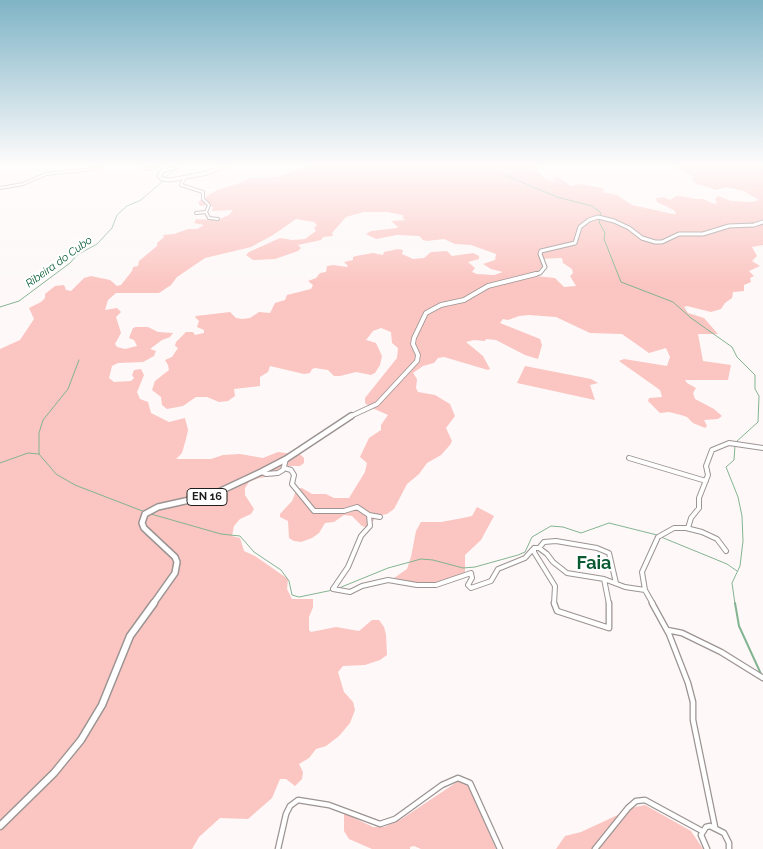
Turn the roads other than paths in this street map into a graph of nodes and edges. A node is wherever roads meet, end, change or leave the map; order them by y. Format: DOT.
graph roads {
  1 [pos="209,206"];
  2 [pos="196,212"];
  3 [pos="206,212"];
  4 [pos="212,218"];
  5 [pos="763,222"];
  6 [pos="763,448"];
  7 [pos="629,458"];
  8 [pos="286,459"];
  9 [pos="284,468"];
  10 [pos="261,472"];
  11 [pos="706,481"];
  12 [pos="369,515"];
  13 [pos="380,517"];
  14 [pos="688,528"];
  15 [pos="534,548"];
  16 [pos="539,548"];
  17 [pos="726,551"];
  18 [pos="604,580"];
  19 [pos="616,583"];
  20 [pos="645,590"];
  21 [pos="666,630"];
  22 [pos="763,678"];
  23 [pos="0,826"];
  24 [pos="715,827"];
  25 [pos="702,831"];
  26 [pos="278,849"];
  27 [pos="500,849"];
  28 [pos="595,849"];
  29 [pos="707,849"];
  30 [pos="729,849"];
  1 -- 3 [label="street"];
  2 -- 3 [label="street"];
  3 -- 4 [label="street"];
  5 -- 8 [label="main road, EN 16"];
  6 -- 11 [label="street"];
  7 -- 11 [label="street"];
  8 -- 9 [label="street"];
  8 -- 10 [label="main road, EN 16"];
  9 -- 10 [label="street"];
  9 -- 12 [label="street"];
  10 -- 23 [label="main road, EN 16"];
  11 -- 14 [label="street"];
  12 -- 13 [label="street"];
  12 -- 15 [label="street"];
  14 -- 17 [label="street"];
  14 -- 20 [label="street"];
  15 -- 16 [label="street"];
  15 -- 18 [label="street"];
  16 -- 18 [label="street"];
  16 -- 19 [label="street"];
  18 -- 19 [label="street"];
  19 -- 20 [label="street"];
  20 -- 21 [label="street"];
  21 -- 22 [label="street"];
  21 -- 24 [label="street"];
  24 -- 25 [label="street"];
  24 -- 30 [label="street"];
  25 -- 28 [label="street"];
  25 -- 29 [label="street"];
  26 -- 27 [label="street"];
}
